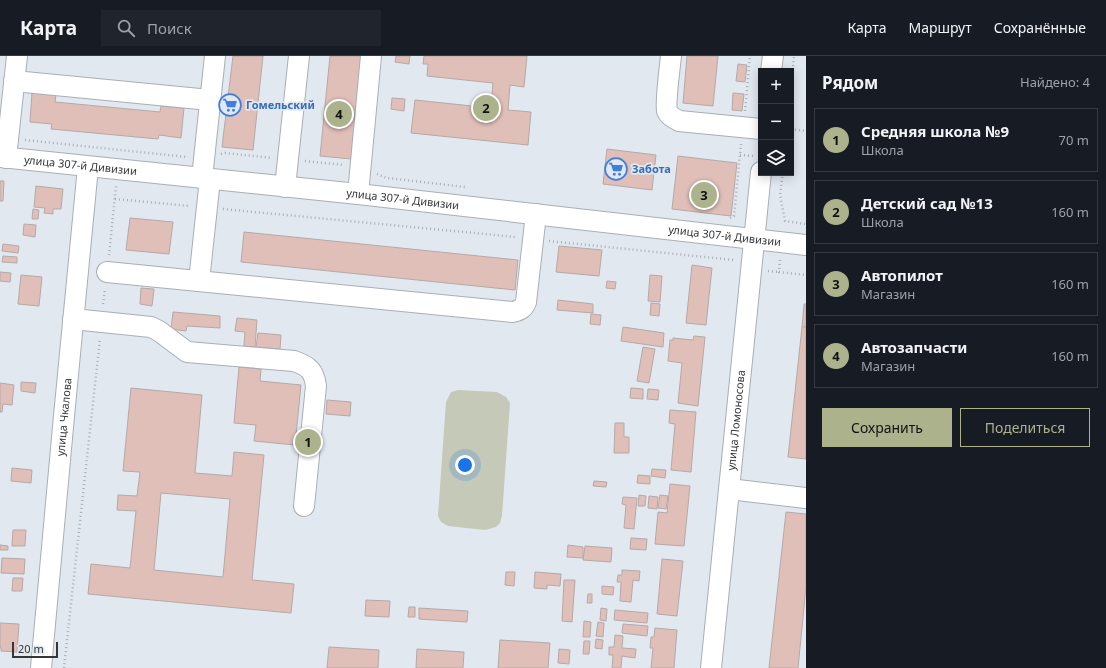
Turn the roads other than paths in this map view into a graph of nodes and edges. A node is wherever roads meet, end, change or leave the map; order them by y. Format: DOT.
graph roads {
  1 [pos="17,56"];
  2 [pos="215,56"];
  3 [pos="299,56"];
  4 [pos="371,56"];
  5 [pos="671,56"];
  6 [pos="772,56"];
  7 [pos="771,68"];
  8 [pos="14,81"];
  9 [pos="210,100"];
  10 [pos="752,128"];
  11 [pos="3,157"];
  12 [pos="88,167"];
  13 [pos="761,176"];
  14 [pos="206,179"];
  15 [pos="285,187"];
  16 [pos="358,194"];
  17 [pos="536,214"];
  18 [pos="754,238"];
  19 [pos="806,245"];
  20 [pos="107,272"];
  21 [pos="199,281"];
  22 [pos="73,319"];
  23 [pos="729,488"];
  24 [pos="806,498"];
  25 [pos="304,506"];
  26 [pos="42,668"];
  27 [pos="711,668"];
  1 -- 8 [label="street"];
  2 -- 9 [label="street"];
  3 -- 15 [label="street"];
  4 -- 16 [label="street"];
  5 -- 10 [label="street"];
  6 -- 7 [label="street"];
  8 -- 9 [label="street"];
  8 -- 11 [label="street"];
  9 -- 14 [label="street"];
  11 -- 12 [label="street, улица 307-й Дивизии"];
  12 -- 14 [label="street, улица 307-й Дивизии"];
  12 -- 22 [label="street, улица Чкалова"];
  13 -- 18 [label="street, улица Ломоносова"];
  14 -- 15 [label="street, улица 307-й Дивизии"];
  14 -- 21 [label="street"];
  15 -- 16 [label="street, улица 307-й Дивизии"];
  16 -- 17 [label="street, улица 307-й Дивизии"];
  17 -- 18 [label="street, улица 307-й Дивизии"];
  17 -- 21 [label="street"];
  18 -- 19 [label="street, улица 307-й Дивизии"];
  18 -- 23 [label="street, улица Ломоносова"];
  20 -- 21 [label="street"];
  22 -- 25 [label="street"];
  22 -- 26 [label="street, улица Чкалова"];
  23 -- 24 [label="street"];
  23 -- 27 [label="street, улица Ломоносова"];
}
